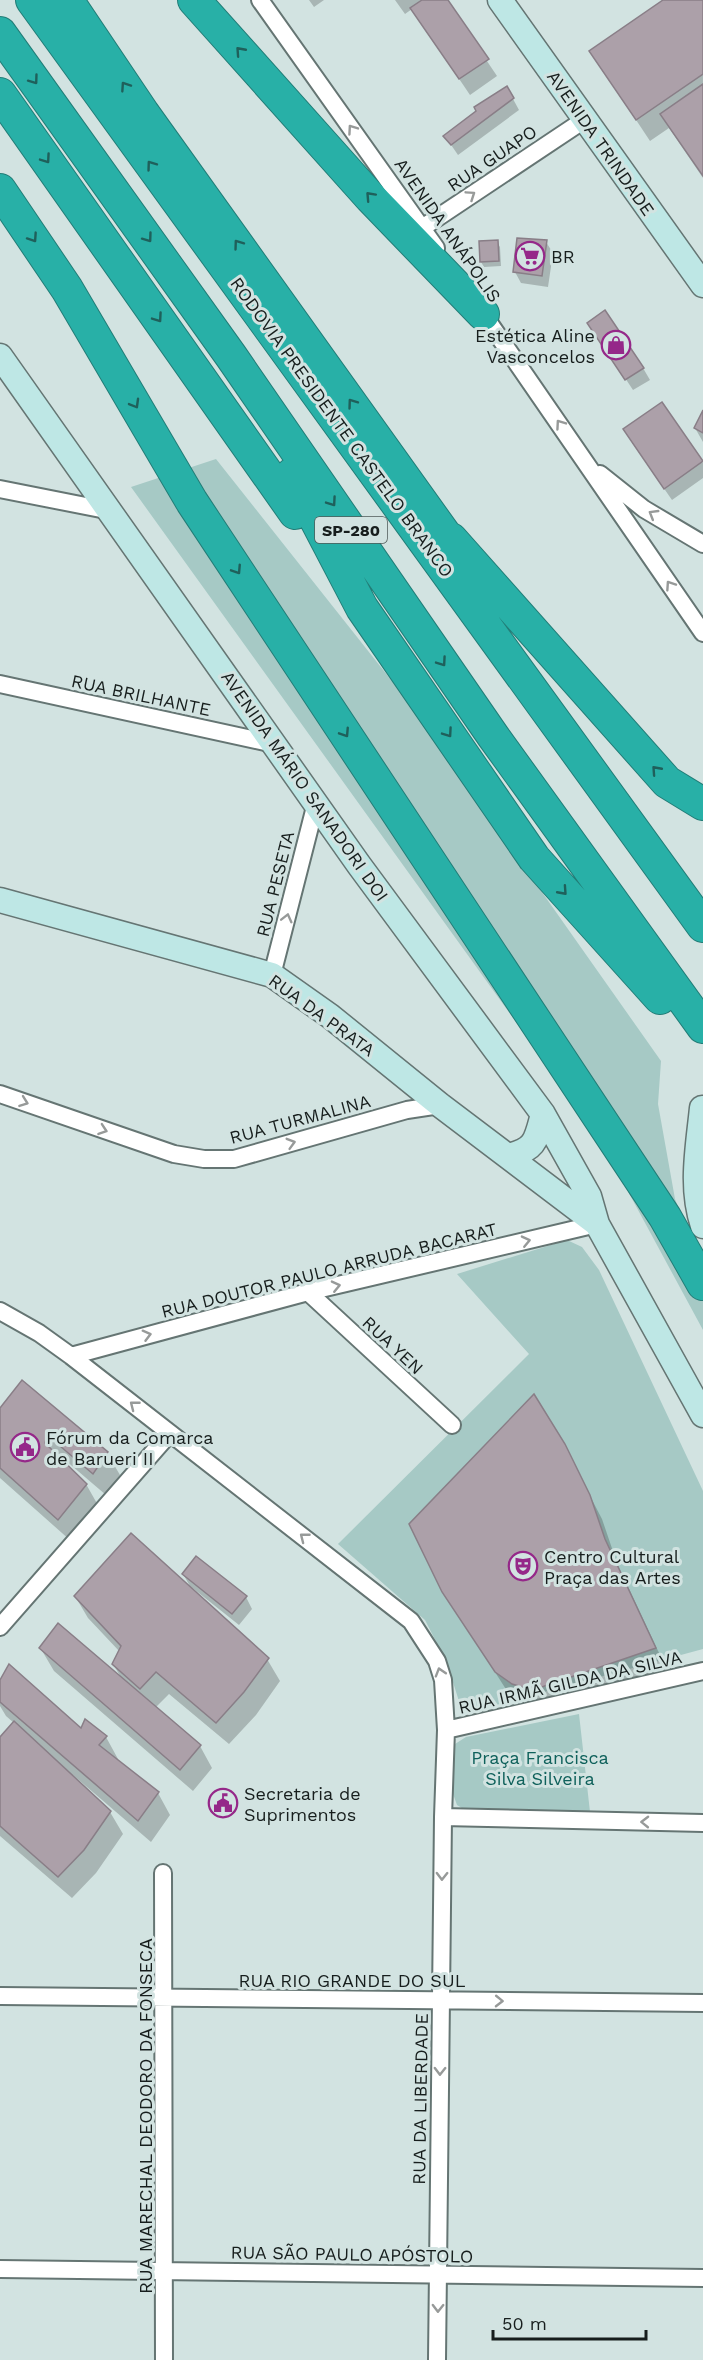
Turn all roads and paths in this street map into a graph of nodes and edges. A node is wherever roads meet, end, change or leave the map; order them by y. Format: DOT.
graph roads {
  1 [pos="32,0"];
  2 [pos="67,0"];
  3 [pos="194,0"];
  4 [pos="260,0"];
  5 [pos="500,0"];
  6 [pos="0,33"];
  7 [pos="0,94"];
  8 [pos="584,120"];
  9 [pos="0,190"];
  10 [pos="422,228"];
  11 [pos="703,285"];
  12 [pos="483,314"];
  13 [pos="0,356"];
  14 [pos="231,356"];
  15 [pos="337,420"];
  16 [pos="587,463"];
  17 [pos="0,489"];
  18 [pos="111,512"];
  19 [pos="447,534"];
  20 [pos="703,544"];
  21 [pos="362,608"];
  22 [pos="703,633"];
  23 [pos="0,684"];
  24 [pos="274,744"];
  25 [pos="316,803"];
  26 [pos="703,804"];
  27 [pos="651,853"];
  28 [pos="0,900"];
  29 [pos="703,915"];
  30 [pos="703,926"];
  31 [pos="272,975"];
  32 [pos="703,1027"];
  33 [pos="703,1045"];
  34 [pos="0,1094"];
  35 [pos="440,1105"];
  36 [pos="702,1108"];
  37 [pos="543,1114"];
  38 [pos="508,1156"];
  39 [pos="597,1224"];
  40 [pos="703,1226"];
  41 [pos="703,1284"];
  42 [pos="308,1292"];
  43 [pos="0,1311"];
  44 [pos="70,1356"];
  45 [pos="697,1397"];
  46 [pos="703,1415"];
  47 [pos="452,1425"];
  48 [pos="170,1433"];
  49 [pos="0,1627"];
  50 [pos="703,1671"];
  51 [pos="446,1730"];
  52 [pos="442,1817"];
  53 [pos="703,1823"];
  54 [pos="163,1873"];
  55 [pos="0,1996"];
  56 [pos="164,1999"];
  57 [pos="441,2000"];
  58 [pos="703,2002"];
  59 [pos="0,2269"];
  60 [pos="166,2271"];
  61 [pos="438,2274"];
  62 [pos="703,2278"];
  63 [pos="164,2360"];
  64 [pos="437,2360"];
  15 -- 1 [label="highway, RODOVIA PRESIDENTE CASTELO BRANCO / SP-280, one-way"];
  19 -- 2 [label="highway, RODOVIA PRESIDENTE CASTELO BRANCO, one-way"];
  12 -- 3 [label="highway, one-way"];
  10 -- 4 [label="street, AVENIDA ANÁPOLIS, one-way"];
  5 -- 8 [label="main road, AVENIDA TRINDADE"];
  6 -- 14 [label="highway, SP-280, one-way"];
  7 -- 21 [label="highway, one-way"];
  10 -- 8 [label="street, RUA GUAPO, one-way"];
  8 -- 11 [label="main road, AVENIDA TRINDADE"];
  9 -- 41 [label="highway, one-way"];
  10 -- 12 [label="street, AVENIDA ANÁPOLIS"];
  16 -- 12 [label="street, AVENIDA ANÁPOLIS, one-way"];
  13 -- 18 [label="main road, AVENIDA MÁRIO SANADORI DOI"];
  14 -- 21 [label="highway"];
  14 -- 32 [label="highway, SP-280, one-way"];
  15 -- 19 [label="highway"];
  15 -- 27 [label="highway, RODOVIA PRESIDENTE CASTELO BRANCO / SP-280"];
  20 -- 16 [label="street, one-way"];
  22 -- 16 [label="street, AVENIDA ANÁPOLIS, one-way"];
  17 -- 18 [label="street"];
  18 -- 24 [label="main road, AVENIDA MÁRIO SANADORI DOI"];
  26 -- 19 [label="highway, one-way"];
  19 -- 27 [label="highway, RODOVIA PRESIDENTE CASTELO BRANCO"];
  21 -- 33 [label="highway, one-way"];
  23 -- 24 [label="street, RUA BRILHANTE"];
  24 -- 25 [label="main road, AVENIDA MÁRIO SANADORI DOI"];
  31 -- 25 [label="street, RUA PESETA, one-way"];
  25 -- 37 [label="main road, AVENIDA MÁRIO SANADORI DOI"];
  27 -- 29 [label="highway"];
  27 -- 30 [label="highway, RODOVIA PRESIDENTE CASTELO BRANCO / SP-280"];
  28 -- 31 [label="main road, RUA DA PRATA"];
  31 -- 35 [label="main road, RUA DA PRATA"];
  34 -- 35 [label="street, RUA TURMALINA, one-way"];
  35 -- 38 [label="main road, RUA DA PRATA"];
  36 -- 40 [label="main road"];
  37 -- 38 [label="main road"];
  37 -- 39 [label="main road, AVENIDA MÁRIO SANADORI DOI"];
  38 -- 39 [label="main road, RUA DA PRATA"];
  42 -- 39 [label="street, RUA DOUTOR PAULO ARRUDA BACARAT, one-way"];
  39 -- 45 [label="main road"];
  44 -- 42 [label="street, RUA DOUTOR PAULO ARRUDA BACARAT, one-way"];
  42 -- 47 [label="street, RUA YEN"];
  43 -- 44 [label="street, RUA DA LIBERDADE"];
  48 -- 44 [label="street, RUA DA LIBERDADE, one-way"];
  45 -- 46 [label="main road"];
  48 -- 49 [label="street"];
  51 -- 48 [label="street, RUA DA LIBERDADE, one-way"];
  50 -- 51 [label="street, RUA IRMÃ GILDA DA SILVA"];
  51 -- 52 [label="street, RUA DA LIBERDADE"];
  53 -- 52 [label="street, one-way"];
  52 -- 57 [label="street, RUA DA LIBERDADE, one-way"];
  54 -- 56 [label="street, RUA MARECHAL DEODORO DA FONSECA"];
  55 -- 56 [label="street, RUA RIO GRANDE DO SUL"];
  56 -- 57 [label="street, RUA RIO GRANDE DO SUL"];
  56 -- 60 [label="street, RUA MARECHAL DEODORO DA FONSECA"];
  57 -- 58 [label="street, RUA RIO GRANDE DO SUL, one-way"];
  57 -- 61 [label="street, RUA DA LIBERDADE, one-way"];
  59 -- 60 [label="street, RUA SÃO PAULO APÓSTOLO"];
  60 -- 61 [label="street, RUA SÃO PAULO APÓSTOLO"];
  60 -- 63 [label="street, RUA MARECHAL DEODORO DA FONSECA"];
  61 -- 62 [label="street, RUA SÃO PAULO APÓSTOLO"];
  61 -- 64 [label="street, RUA DA LIBERDADE, one-way"];
}
